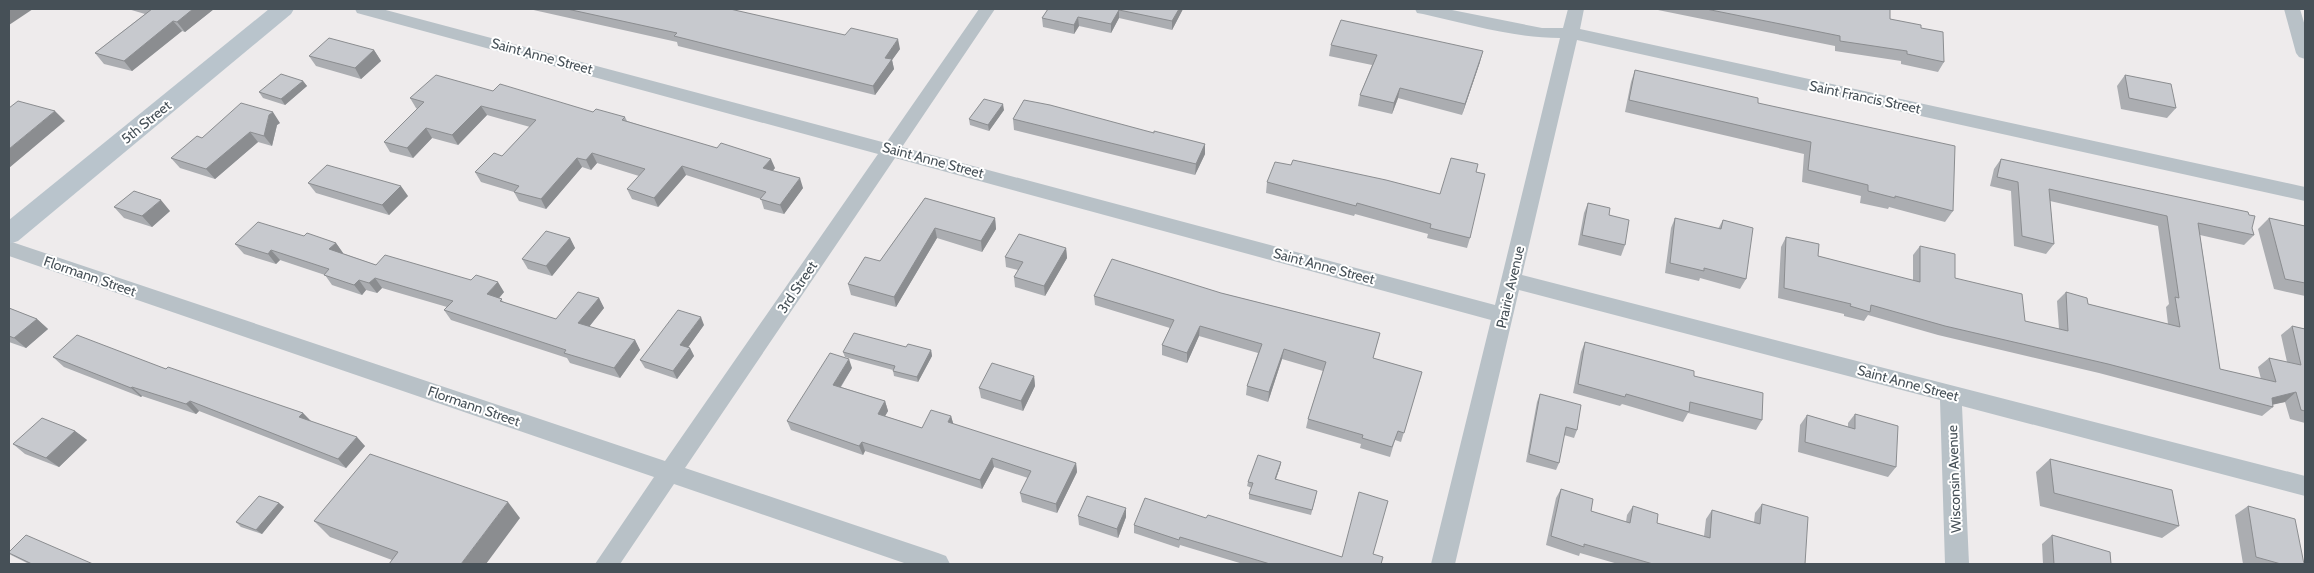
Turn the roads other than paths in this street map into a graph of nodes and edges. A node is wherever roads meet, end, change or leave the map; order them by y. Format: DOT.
graph roads {
  1 [pos="284,9"];
  2 [pos="363,9"];
  3 [pos="987,9"];
  4 [pos="1423,9"];
  5 [pos="1576,9"];
  6 [pos="2292,9"];
  7 [pos="1570,33"];
  8 [pos="2305,52"];
  9 [pos="891,149"];
  10 [pos="2305,194"];
  11 [pos="9,234"];
  12 [pos="9,248"];
  13 [pos="1511,280"];
  14 [pos="1503,315"];
  15 [pos="1951,394"];
  16 [pos="670,472"];
  17 [pos="2305,486"];
  18 [pos="607,564"];
  19 [pos="938,564"];
  20 [pos="1443,564"];
  21 [pos="1957,564"];
  1 -- 11 [label="main road, 5th Street"];
  2 -- 9 [label="street, Saint Anne Street"];
  3 -- 9 [label="street, 3rd Street"];
  4 -- 7 [label="street, Saint Francis Street"];
  5 -- 7 [label="street, Prairie Avenue"];
  6 -- 8 [label="street"];
  7 -- 10 [label="street, Saint Francis Street"];
  7 -- 13 [label="street, Prairie Avenue"];
  9 -- 14 [label="street, Saint Anne Street"];
  9 -- 16 [label="street, 3rd Street"];
  12 -- 16 [label="street, Flormann Street"];
  13 -- 14 [label="street, Prairie Avenue"];
  13 -- 15 [label="street, Saint Anne Street"];
  14 -- 20 [label="street, Prairie Avenue"];
  15 -- 17 [label="street, Saint Anne Street"];
  15 -- 21 [label="street, Wisconsin Avenue"];
  16 -- 18 [label="street, 3rd Street"];
  16 -- 19 [label="street, Flormann Street"];
}
